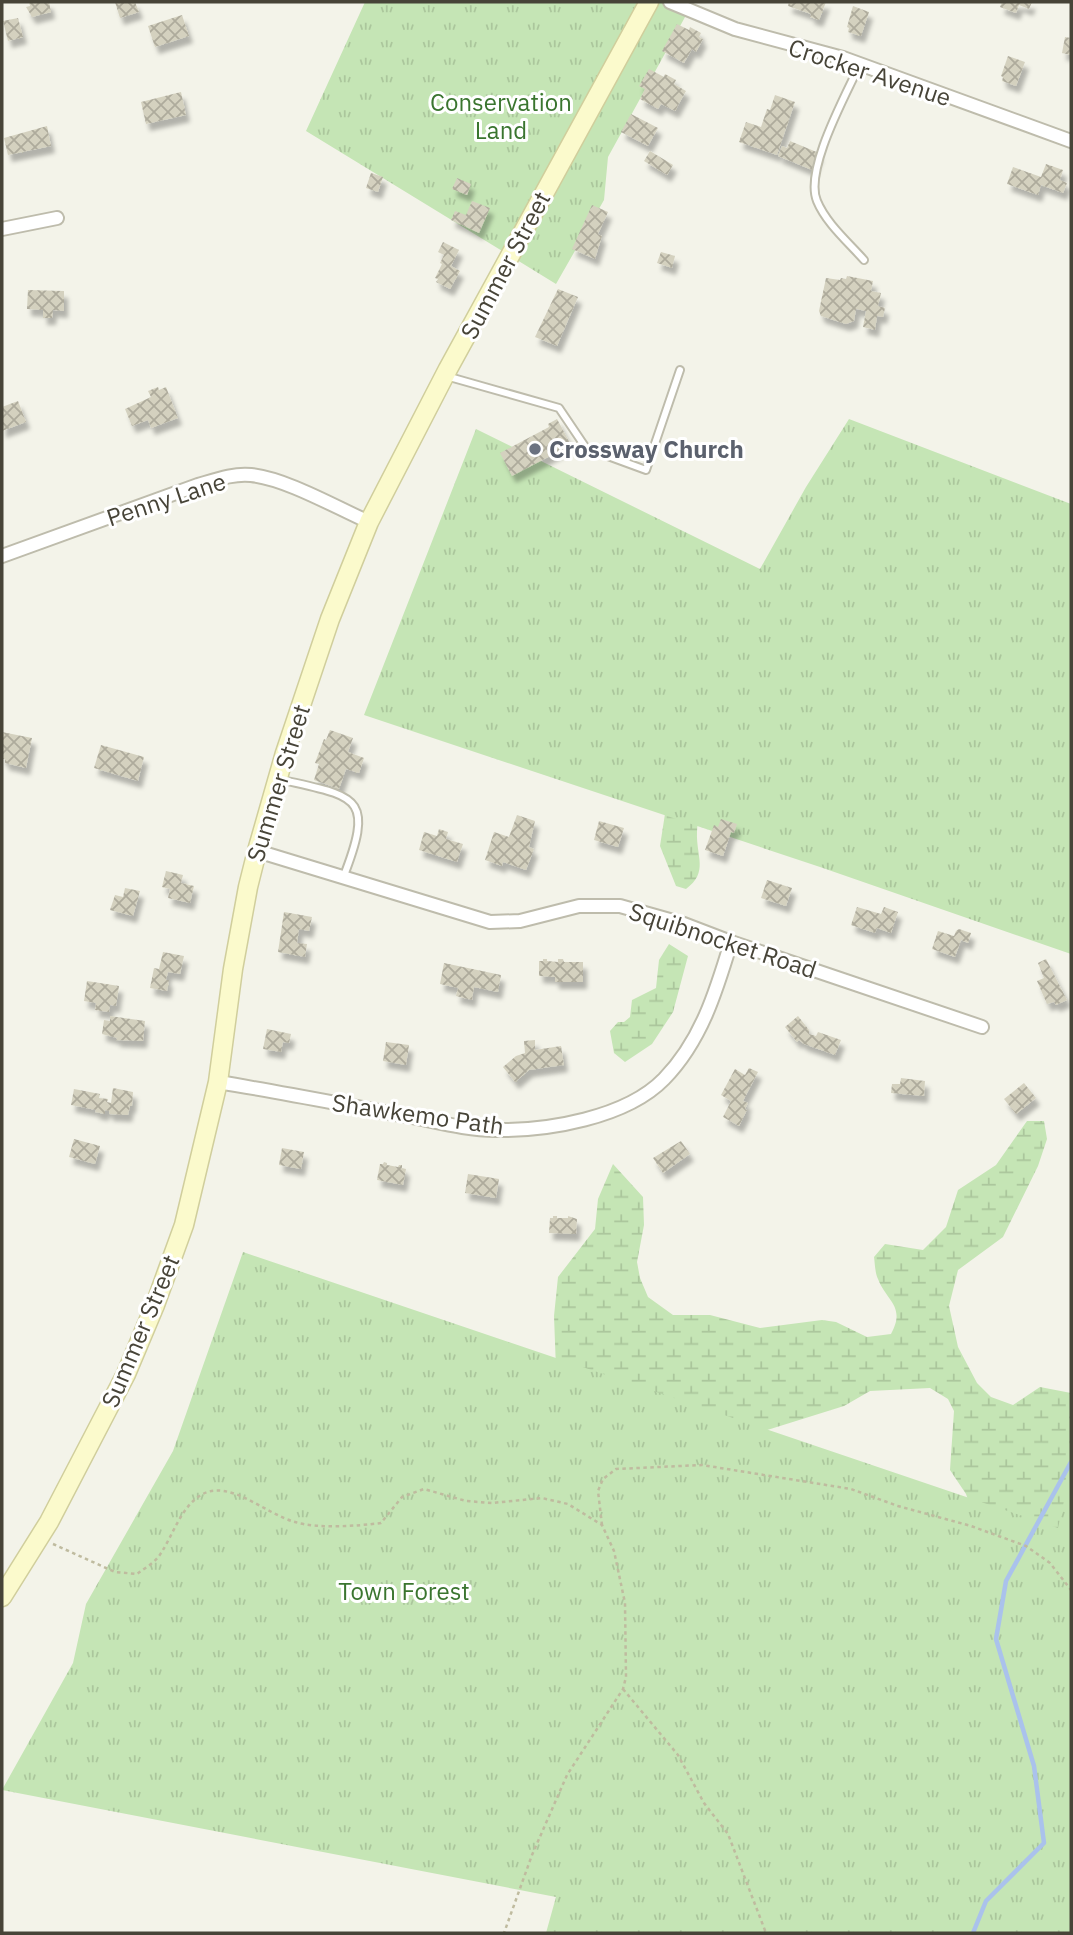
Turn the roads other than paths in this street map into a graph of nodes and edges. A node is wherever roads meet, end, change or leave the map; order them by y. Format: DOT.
graph roads {
  1 [pos="649,2"];
  2 [pos="670,2"];
  3 [pos="860,64"];
  4 [pos="1071,141"];
  5 [pos="57,218"];
  6 [pos="2,229"];
  7 [pos="864,260"];
  8 [pos="680,370"];
  9 [pos="444,375"];
  10 [pos="369,522"];
  11 [pos="2,555"];
  12 [pos="278,778"];
  13 [pos="257,851"];
  14 [pos="343,878"];
  15 [pos="731,942"];
  16 [pos="982,1027"];
  17 [pos="218,1082"];
  18 [pos="2,1597"];
  1 -- 9 [label="main road, Summer Street"];
  2 -- 3 [label="street, Crocker Avenue"];
  3 -- 4 [label="street, Crocker Avenue"];
  3 -- 7 [label="lane"];
  5 -- 6 [label="street"];
  8 -- 9 [label="lane"];
  9 -- 10 [label="main road, Summer Street"];
  10 -- 11 [label="street, Penny Lane"];
  10 -- 12 [label="main road, Summer Street"];
  12 -- 13 [label="main road, Summer Street"];
  12 -- 14 [label="lane"];
  13 -- 14 [label="street, Squibnocket Road"];
  13 -- 17 [label="main road, Summer Street"];
  14 -- 15 [label="street, Squibnocket Road"];
  15 -- 16 [label="street, Squibnocket Road"];
  15 -- 17 [label="street, Shawkemo Path"];
  17 -- 18 [label="main road, Summer Street"];
}
